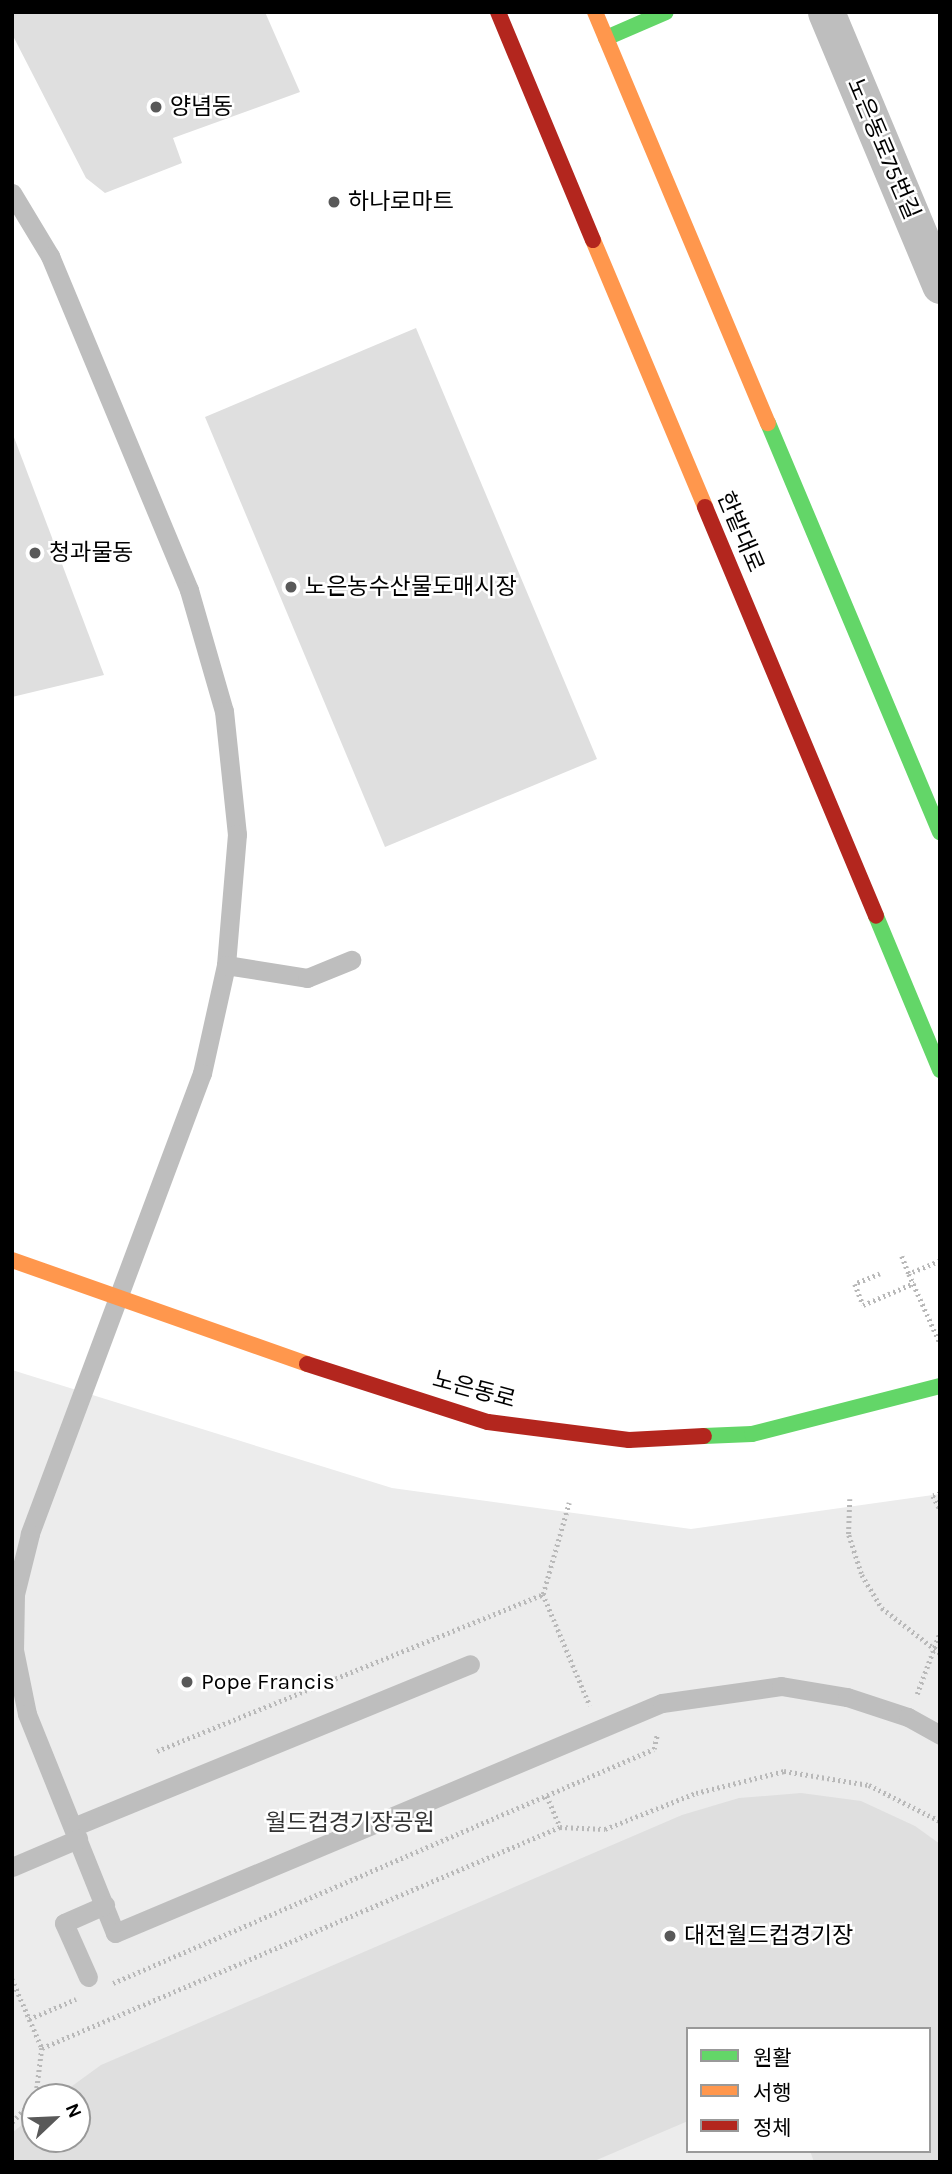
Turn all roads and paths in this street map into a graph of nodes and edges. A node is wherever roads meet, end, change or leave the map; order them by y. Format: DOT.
graph roads {
  1 [pos="498,12"];
  2 [pos="595,12"];
  3 [pos="666,12"];
  4 [pos="826,12"];
  5 [pos="606,38"];
  6 [pos="12,192"];
  7 [pos="940,285"];
  8 [pos="940,832"];
  9 [pos="351,960"];
  10 [pos="226,965"];
  11 [pos="940,1070"];
  12 [pos="902,1256"];
  13 [pos="12,1260"];
  14 [pos="940,1261"];
  15 [pos="909,1274"];
  16 [pos="880,1275"];
  17 [pos="914,1283"];
  18 [pos="120,1298"];
  19 [pos="940,1343"];
  20 [pos="940,1386"];
  21 [pos="940,1494"];
  22 [pos="850,1499"];
  23 [pos="569,1503"];
  24 [pos="940,1509"];
  25 [pos="543,1594"];
  26 [pos="940,1632"];
  27 [pos="937,1652"];
  28 [pos="470,1664"];
  29 [pos="908,1717"];
  30 [pos="940,1735"];
  31 [pos="654,1749"];
  32 [pos="547,1796"];
  33 [pos="940,1821"];
  34 [pos="560,1827"];
  35 [pos="75,1833"];
  36 [pos="12,1867"];
  37 [pos="105,1905"];
  38 [pos="12,1979"];
  39 [pos="97,1982"];
  40 [pos="80,1997"];
  41 [pos="29,2019"];
  42 [pos="42,2048"];
  43 [pos="37,2083"];
  1 -- 11 [label="main road, 한밭대로"];
  2 -- 5 [label="main road"];
  3 -- 5 [label="main road"];
  4 -- 7 [label="street, 노은동로75번길"];
  5 -- 8 [label="main road"];
  6 -- 10 [label="lane"];
  9 -- 10 [label="lane"];
  10 -- 18 [label="lane"];
  12 -- 15 [label="path"];
  13 -- 18 [label="main road, 노은동로"];
  14 -- 15 [label="path"];
  15 -- 17 [label="path"];
  16 -- 17 [label="path"];
  17 -- 19 [label="path"];
  18 -- 20 [label="main road, 노은동로"];
  18 -- 35 [label="lane"];
  21 -- 24 [label="path"];
  22 -- 27 [label="path"];
  23 -- 25 [label="path"];
  26 -- 27 [label="path"];
  27 -- 29 [label="path"];
  28 -- 35 [label="lane"];
  29 -- 30 [label="lane"];
  29 -- 37 [label="lane"];
  31 -- 32 [label="path"];
  32 -- 34 [label="path"];
  32 -- 39 [label="path"];
  33 -- 34 [label="path"];
  34 -- 42 [label="path"];
  35 -- 36 [label="lane"];
  35 -- 37 [label="lane"];
  37 -- 39 [label="lane"];
  38 -- 41 [label="path"];
  40 -- 41 [label="path"];
  41 -- 42 [label="path"];
  42 -- 43 [label="path"];
}
